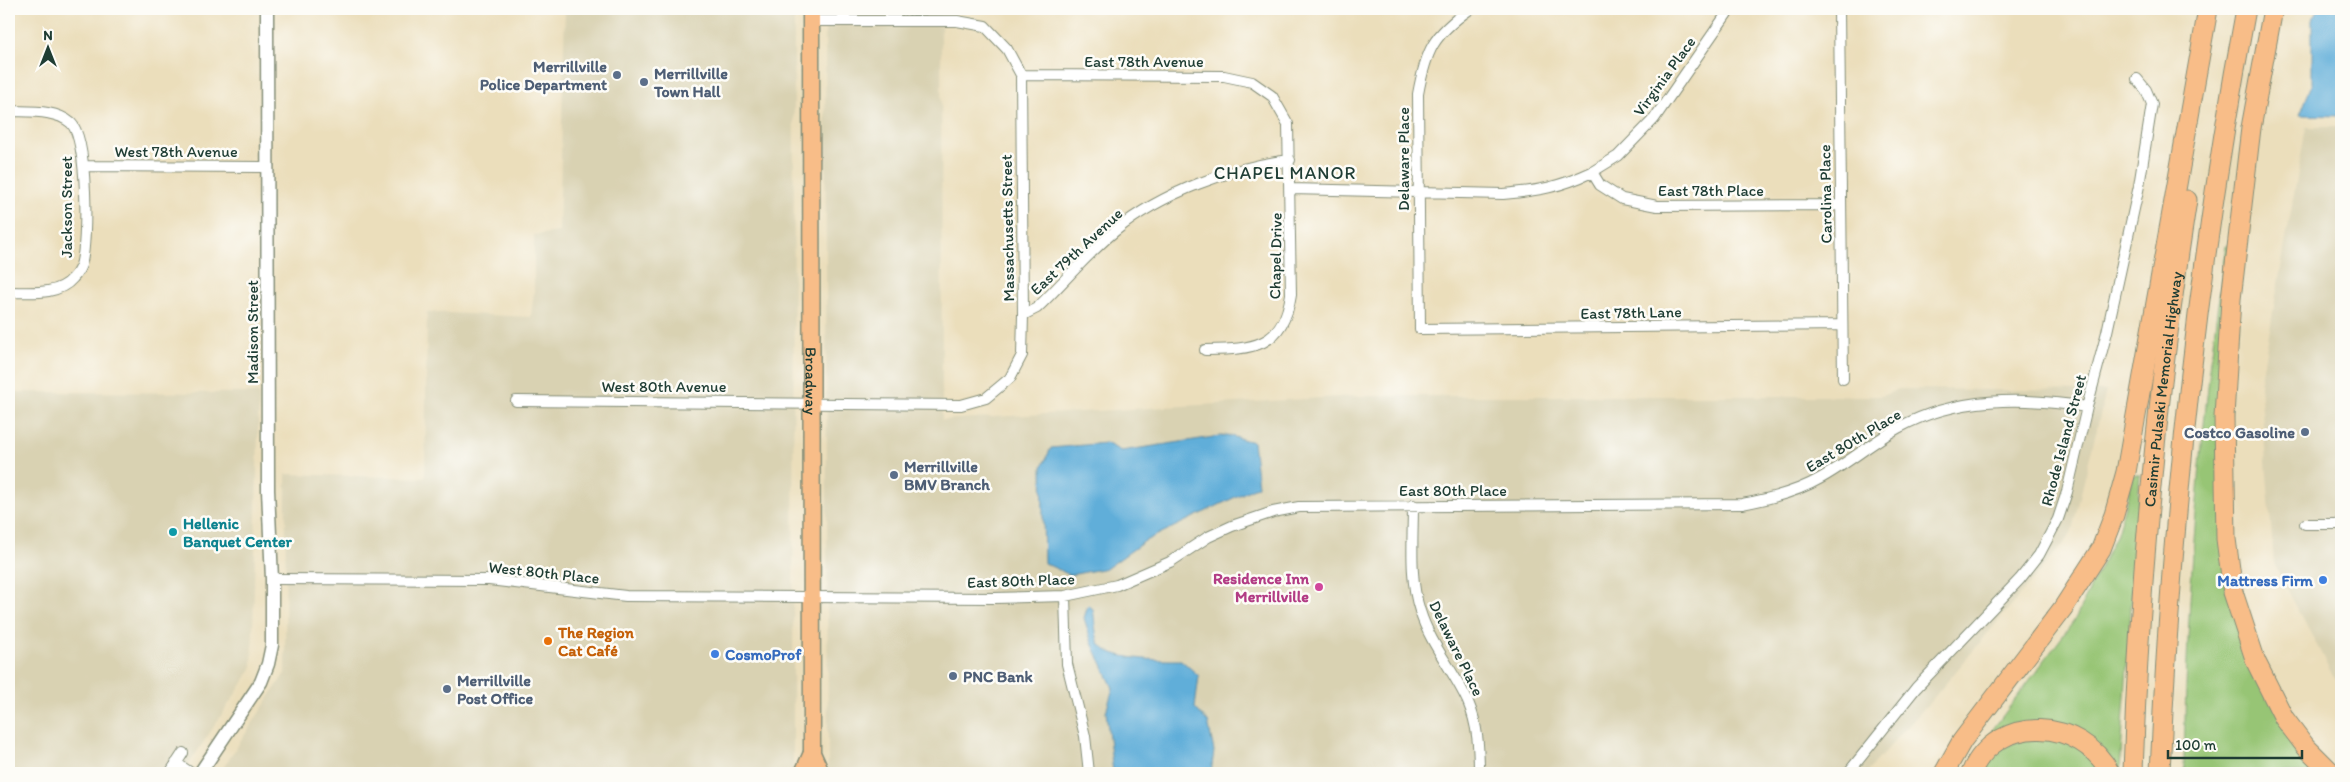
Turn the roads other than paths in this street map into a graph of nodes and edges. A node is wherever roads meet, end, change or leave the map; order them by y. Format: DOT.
graph roads {
  1 [pos="267,9"];
  2 [pos="1470,9"];
  3 [pos="1730,9"];
  4 [pos="1839,9"];
  5 [pos="2208,9"];
  6 [pos="2220,9"];
  7 [pos="2246,9"];
  8 [pos="2273,9"];
  9 [pos="811,15"];
  10 [pos="1021,76"];
  11 [pos="2137,79"];
  12 [pos="9,111"];
  13 [pos="1290,160"];
  14 [pos="84,166"];
  15 [pos="268,167"];
  16 [pos="1592,172"];
  17 [pos="1291,190"];
  18 [pos="1418,190"];
  19 [pos="1840,205"];
  20 [pos="9,292"];
  21 [pos="1023,315"];
  22 [pos="1842,325"];
  23 [pos="1420,329"];
  24 [pos="1205,350"];
  25 [pos="1843,379"];
  26 [pos="516,401"];
  27 [pos="812,402"];
  28 [pos="2087,406"];
  29 [pos="1413,505"];
  30 [pos="2305,524"];
  31 [pos="2341,524"];
  32 [pos="272,579"];
  33 [pos="1065,596"];
  34 [pos="813,597"];
  35 [pos="183,753"];
  36 [pos="812,753"];
  37 [pos="176,763"];
  38 [pos="170,773"];
  39 [pos="191,773"];
  40 [pos="200,773"];
  41 [pos="802,773"];
  42 [pos="821,773"];
  43 [pos="1089,773"];
  44 [pos="1479,773"];
  45 [pos="1848,773"];
  46 [pos="1944,773"];
  47 [pos="1971,773"];
  48 [pos="2110,773"];
  49 [pos="2133,773"];
  50 [pos="2160,773"];
  51 [pos="2332,773"];
  1 -- 15 [label="street, Madison Street"];
  2 -- 18 [label="street, Delaware Place"];
  3 -- 16 [label="street, Virginia Place"];
  4 -- 19 [label="street, Carolina Place"];
  5 -- 46 [label="highway"];
  6 -- 49 [label="highway, Casimir Pulaski Memorial Highway"];
  7 -- 50 [label="highway, Casimir Pulaski Memorial Highway"];
  8 -- 51 [label="highway"];
  9 -- 10 [label="street"];
  9 -- 27 [label="main road, Broadway"];
  10 -- 13 [label="street, East 78th Avenue"];
  10 -- 21 [label="street, Massachusetts Street"];
  11 -- 28 [label="street, Rhode Island Street"];
  12 -- 14 [label="street, Jackson Street"];
  13 -- 17 [label="street, East 78th Avenue"];
  13 -- 21 [label="street, East 79th Avenue"];
  14 -- 15 [label="street, West 78th Avenue"];
  14 -- 20 [label="street, Jackson Street"];
  15 -- 32 [label="street, Madison Street"];
  16 -- 18 [label="street"];
  16 -- 19 [label="street, East 78th Place"];
  17 -- 18 [label="street"];
  17 -- 24 [label="street, Chapel Drive"];
  18 -- 23 [label="street, Delaware Place"];
  19 -- 22 [label="street, Carolina Place"];
  21 -- 27 [label="street, Massachusetts Street"];
  22 -- 23 [label="street, East 78th Lane"];
  22 -- 25 [label="street, Carolina Place"];
  26 -- 27 [label="street, West 80th Avenue"];
  27 -- 34 [label="main road, Broadway"];
  28 -- 29 [label="street, East 80th Place"];
  28 -- 45 [label="street, Rhode Island Street"];
  29 -- 33 [label="street, East 80th Place"];
  29 -- 44 [label="street, Delaware Place"];
  30 -- 31 [label="street"];
  32 -- 34 [label="street, West 80th Place"];
  32 -- 40 [label="street, Madison Street"];
  33 -- 34 [label="street, East 80th Place"];
  33 -- 43 [label="street"];
  34 -- 36 [label="main road, Broadway"];
  35 -- 37 [label="street"];
  36 -- 41 [label="main road, Broadway"];
  36 -- 42 [label="main road, Broadway"];
  37 -- 38 [label="street"];
  37 -- 39 [label="street"];
  47 -- 48 [label="highway"];
}
